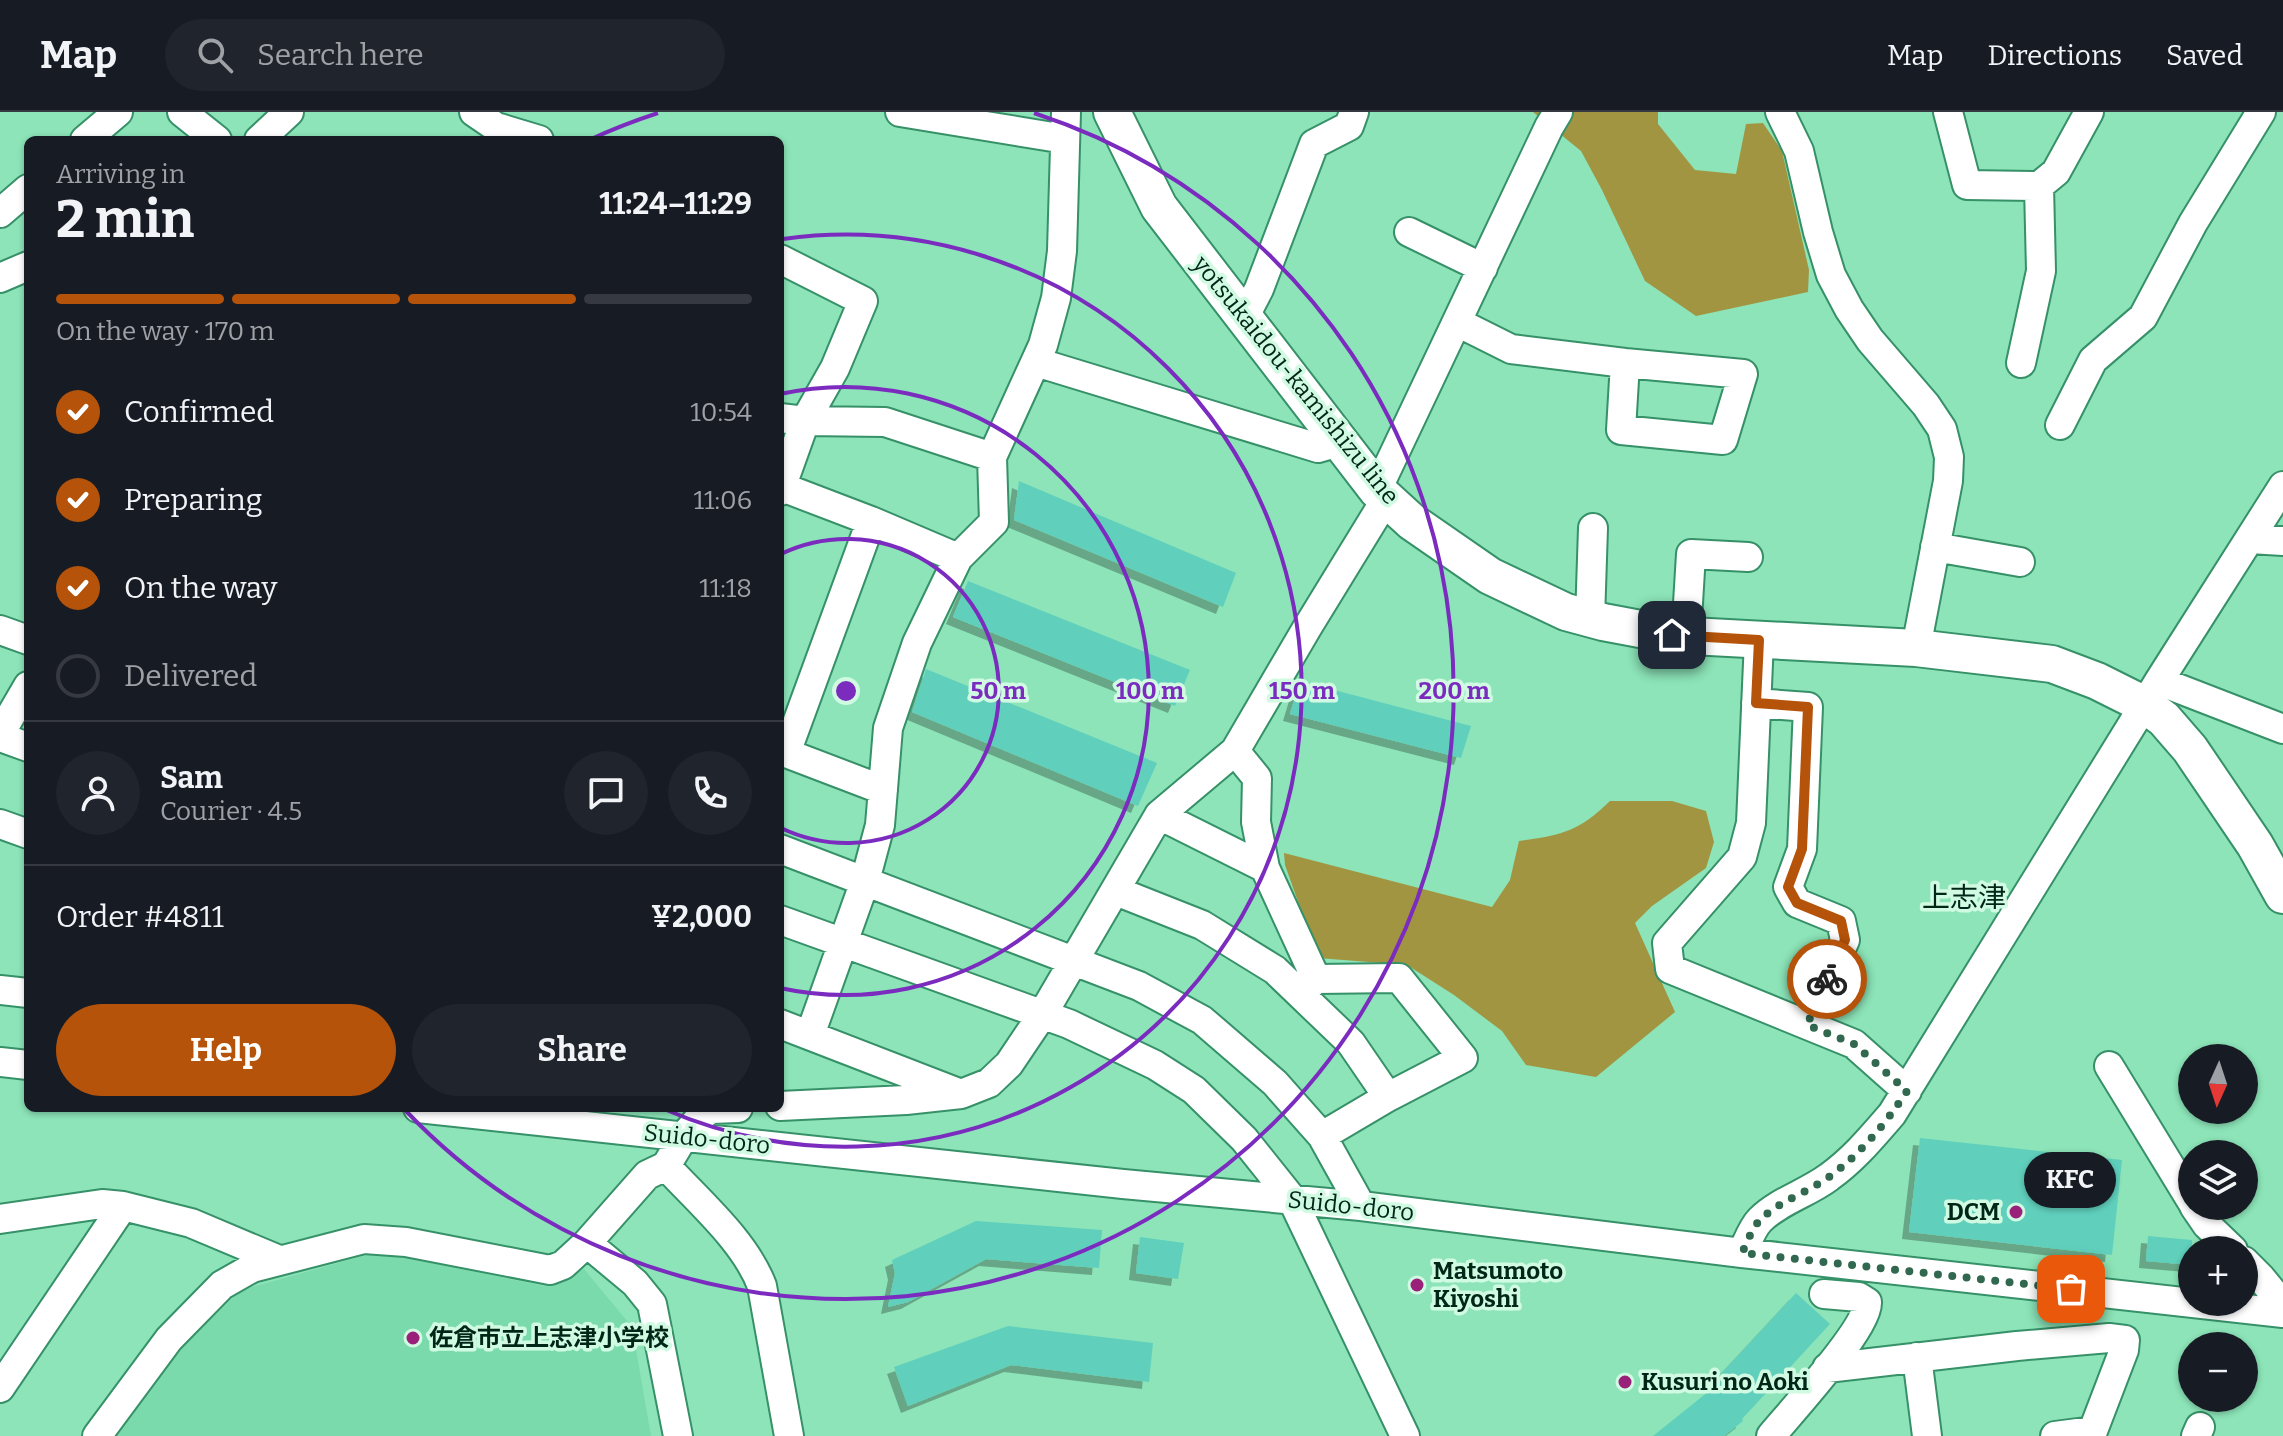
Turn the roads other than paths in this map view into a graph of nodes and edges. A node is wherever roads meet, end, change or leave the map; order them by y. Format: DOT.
graph roads {
  1 [pos="118,112"];
  2 [pos="182,112"];
  3 [pos="289,112"];
  4 [pos="474,112"];
  5 [pos="900,112"];
  6 [pos="1112,112"];
  7 [pos="1354,112"];
  8 [pos="1558,112"];
  9 [pos="1780,112"];
  10 [pos="1948,112"];
  11 [pos="2089,112"];
  12 [pos="2256,113"];
  13 [pos="1066,125"];
  14 [pos="90,136"];
  15 [pos="212,136"];
  16 [pos="263,136"];
  17 [pos="526,136"];
  18 [pos="2039,186"];
  19 [pos="24,192"];
  20 [pos="0,213"];
  21 [pos="1409,232"];
  22 [pos="784,261"];
  23 [pos="24,268"];
  24 [pos="1483,268"];
  25 [pos="0,278"];
  26 [pos="1244,318"];
  27 [pos="1457,322"];
  28 [pos="1036,362"];
  29 [pos="1625,363"];
  30 [pos="2021,363"];
  31 [pos="792,420"];
  32 [pos="2060,425"];
  33 [pos="1339,442"];
  34 [pos="992,457"];
  35 [pos="784,470"];
  36 [pos="2283,486"];
  37 [pos="784,490"];
  38 [pos="1382,494"];
  39 [pos="871,521"];
  40 [pos="1593,528"];
  41 [pos="2250,539"];
  42 [pos="2283,541"];
  43 [pos="1935,547"];
  44 [pos="1748,557"];
  45 [pos="958,558"];
  46 [pos="2020,562"];
  47 [pos="1590,619"];
  48 [pos="0,630"];
  49 [pos="1686,636"];
  50 [pos="24,639"];
  51 [pos="1759,640"];
  52 [pos="1916,648"];
  53 [pos="24,693"];
  54 [pos="2152,693"];
  55 [pos="1756,703"];
  56 [pos="2283,729"];
  57 [pos="0,735"];
  58 [pos="24,745"];
  59 [pos="1235,751"];
  60 [pos="883,790"];
  61 [pos="1159,815"];
  62 [pos="0,824"];
  63 [pos="24,833"];
  64 [pos="784,851"];
  65 [pos="1265,868"];
  66 [pos="865,881"];
  67 [pos="1116,891"];
  68 [pos="2283,895"];
  69 [pos="784,922"];
  70 [pos="844,944"];
  71 [pos="1073,960"];
  72 [pos="1308,986"];
  73 [pos="0,990"];
  74 [pos="24,993"];
  75 [pos="1042,1015"];
  76 [pos="784,1025"];
  77 [pos="1807,1025"];
  78 [pos="810,1035"];
  79 [pos="0,1062"];
  80 [pos="24,1065"];
  81 [pos="2109,1066"];
  82 [pos="1907,1091"];
  83 [pos="961,1094"];
  84 [pos="1388,1097"];
  85 [pos="784,1106"];
  86 [pos="456,1112"];
  87 [pos="706,1112"];
  88 [pos="684,1136"];
  89 [pos="1322,1136"];
  90 [pos="666,1166"];
  91 [pos="2178,1179"];
  92 [pos="1292,1199"];
  93 [pos="123,1206"];
  94 [pos="1361,1206"];
  95 [pos="0,1219"];
  96 [pos="2204,1220"];
  97 [pos="2218,1236"];
  98 [pos="587,1243"];
  99 [pos="1742,1253"];
  100 [pos="279,1260"];
  101 [pos="2258,1275"];
  102 [pos="1824,1294"];
  103 [pos="2283,1305"];
  104 [pos="2283,1313"];
  105 [pos="11,1350"];
  106 [pos="1917,1357"];
  107 [pos="1827,1368"];
  108 [pos="0,1388"];
  109 [pos="2092,1434"];
  110 [pos="97,1436"];
  111 [pos="678,1436"];
  112 [pos="789,1436"];
  113 [pos="1405,1436"];
  114 [pos="1771,1436"];
  115 [pos="1927,1436"];
  116 [pos="2055,1436"];
  1 -- 14 [label="street"];
  2 -- 15 [label="street"];
  3 -- 16 [label="street"];
  4 -- 17 [label="street"];
  5 -- 13 [label="street"];
  6 -- 26 [label="main road, yotsukaidou-kamishizu line"];
  7 -- 26 [label="street"];
  8 -- 24 [label="street"];
  9 -- 43 [label="street"];
  10 -- 18 [label="street"];
  11 -- 18 [label="street"];
  12 -- 32 [label="street"];
  13 -- 28 [label="street"];
  18 -- 30 [label="street"];
  19 -- 20 [label="street"];
  21 -- 24 [label="street"];
  22 -- 31 [label="street"];
  23 -- 25 [label="street"];
  24 -- 27 [label="street"];
  26 -- 33 [label="main road, yotsukaidou-kamishizu line"];
  27 -- 29 [label="street"];
  27 -- 38 [label="street"];
  28 -- 33 [label="street"];
  28 -- 34 [label="street"];
  29 -- 29 [label="street"];
  31 -- 34 [label="street"];
  31 -- 35 [label="street"];
  33 -- 38 [label="main road, yotsukaidou-kamishizu line"];
  34 -- 45 [label="street"];
  36 -- 41 [label="street"];
  37 -- 39 [label="street"];
  38 -- 47 [label="main road, yotsukaidou-kamishizu line"];
  38 -- 59 [label="street"];
  39 -- 45 [label="street"];
  39 -- 60 [label="street"];
  40 -- 47 [label="street"];
  41 -- 42 [label="street"];
  41 -- 54 [label="street"];
  43 -- 46 [label="street"];
  43 -- 52 [label="street"];
  44 -- 49 [label="street"];
  45 -- 60 [label="street"];
  47 -- 49 [label="main road, yotsukaidou-kamishizu line"];
  48 -- 50 [label="street"];
  49 -- 51 [label="main road, yotsukaidou-kamishizu line"];
  51 -- 52 [label="main road, yotsukaidou-kamishizu line"];
  51 -- 55 [label="street"];
  52 -- 54 [label="main road, yotsukaidou-kamishizu line"];
  53 -- 57 [label="street"];
  54 -- 56 [label="street"];
  54 -- 68 [label="main road, yotsukaidou-kamishizu line"];
  54 -- 82 [label="street"];
  55 -- 77 [label="street"];
  55 -- 77 [label="street"];
  57 -- 58 [label="street"];
  59 -- 61 [label="street"];
  59 -- 65 [label="street"];
  60 -- 66 [label="street"];
  61 -- 65 [label="street"];
  61 -- 67 [label="street"];
  62 -- 63 [label="street"];
  64 -- 66 [label="street"];
  65 -- 72 [label="street"];
  66 -- 70 [label="street"];
  66 -- 71 [label="street"];
  67 -- 71 [label="street"];
  67 -- 72 [label="street"];
  69 -- 70 [label="street"];
  70 -- 75 [label="street"];
  70 -- 78 [label="street"];
  71 -- 75 [label="street"];
  71 -- 89 [label="street"];
  72 -- 84 [label="street"];
  72 -- 84 [label="street"];
  73 -- 74 [label="street"];
  75 -- 83 [label="street"];
  75 -- 92 [label="street"];
  76 -- 78 [label="street"];
  77 -- 82 [label="street"];
  78 -- 83 [label="street"];
  79 -- 80 [label="street"];
  81 -- 91 [label="street"];
  82 -- 99 [label="street"];
  83 -- 85 [label="street"];
  84 -- 89 [label="street"];
  86 -- 88 [label="street, Suido-doro"];
  87 -- 88 [label="street"];
  88 -- 90 [label="street"];
  88 -- 92 [label="street, Suido-doro"];
  89 -- 94 [label="street"];
  90 -- 98 [label="street"];
  90 -- 112 [label="street"];
  92 -- 94 [label="street, Suido-doro"];
  92 -- 113 [label="street"];
  93 -- 95 [label="street"];
  93 -- 100 [label="street"];
  93 -- 105 [label="street"];
  94 -- 99 [label="street, Suido-doro"];
  96 -- 97 [label="street"];
  98 -- 100 [label="street"];
  98 -- 111 [label="street"];
  99 -- 104 [label="street, Suido-doro"];
  100 -- 110 [label="street"];
  101 -- 103 [label="street"];
  102 -- 107 [label="street"];
  105 -- 108 [label="street"];
  106 -- 107 [label="street"];
  106 -- 109 [label="street"];
  106 -- 115 [label="street"];
  107 -- 114 [label="street"];
  109 -- 116 [label="street"];
}
